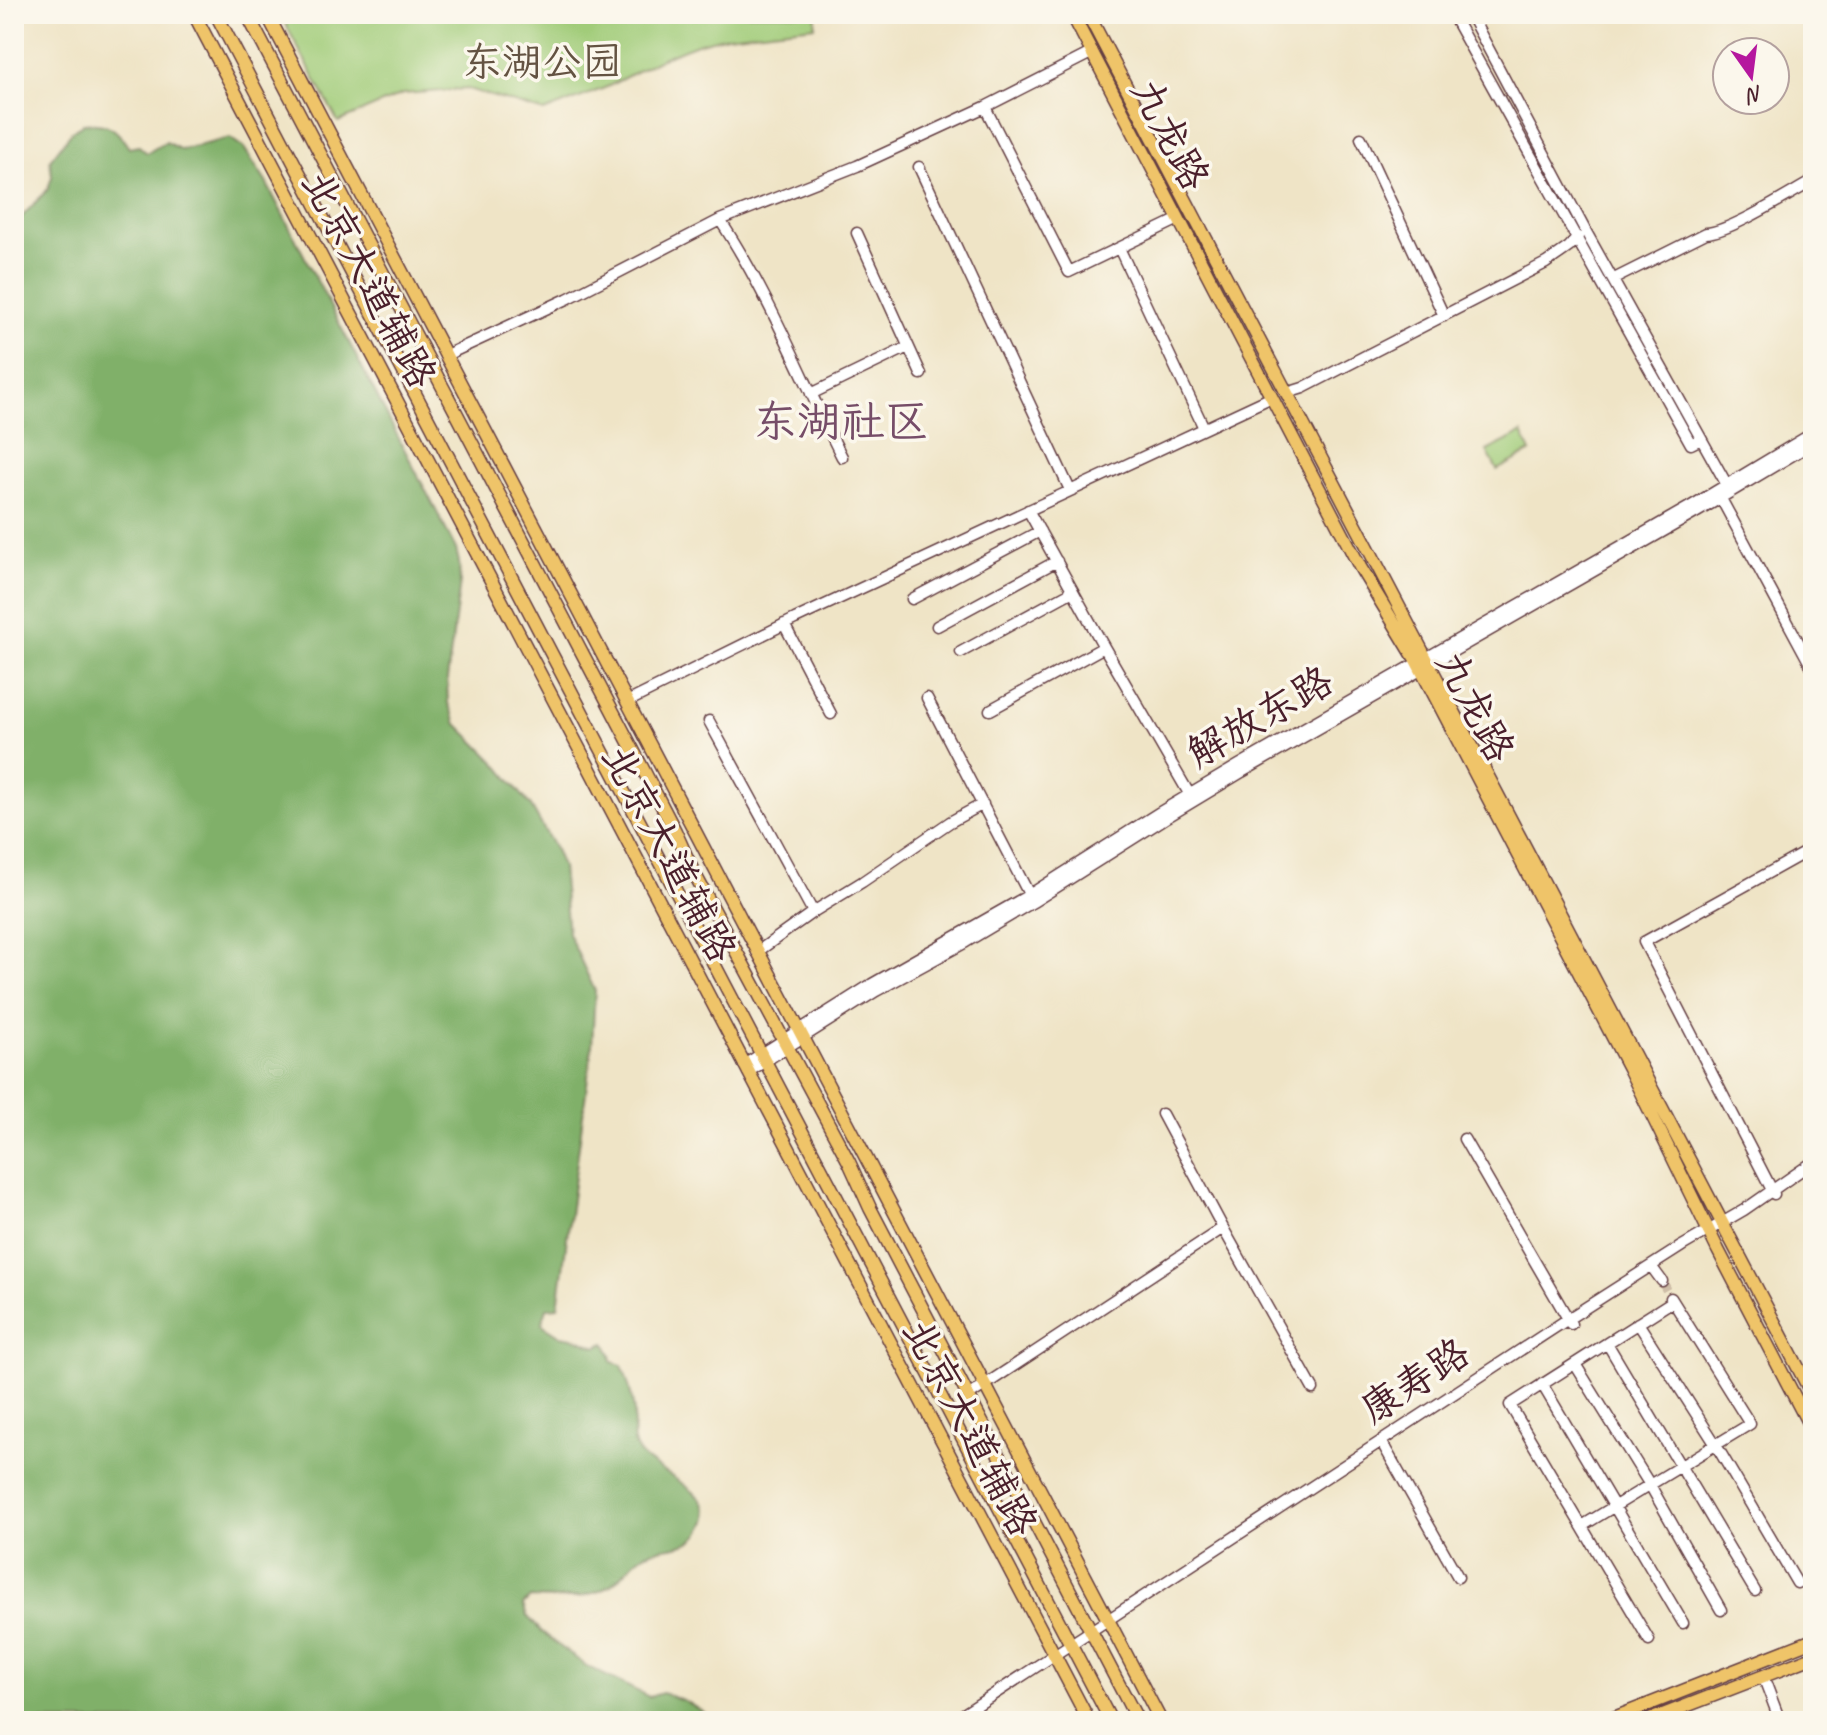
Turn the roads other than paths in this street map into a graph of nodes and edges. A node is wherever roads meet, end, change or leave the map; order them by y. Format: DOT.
graph roads {
  1 [pos="194,14"];
  2 [pos="216,14"];
  3 [pos="247,14"];
  4 [pos="267,14"];
  5 [pos="1072,14"];
  6 [pos="1088,14"];
  7 [pos="1452,14"];
  8 [pos="1470,14"];
  9 [pos="1091,53"];
  10 [pos="985,107"];
  11 [pos="1361,138"];
  12 [pos="919,167"];
  13 [pos="1813,181"];
  14 [pos="1179,219"];
  15 [pos="720,220"];
  16 [pos="1585,230"];
  17 [pos="857,233"];
  18 [pos="1576,239"];
  19 [pos="1119,248"];
  20 [pos="1614,279"];
  21 [pos="1444,316"];
  22 [pos="908,347"];
  23 [pos="446,355"];
  24 [pos="921,374"];
  25 [pos="1287,393"];
  26 [pos="811,394"];
  27 [pos="1272,397"];
  28 [pos="1204,428"];
  29 [pos="1813,433"];
  30 [pos="1701,439"];
  31 [pos="1813,443"];
  32 [pos="842,457"];
  33 [pos="1070,490"];
  34 [pos="1722,491"];
  35 [pos="1028,510"];
  36 [pos="1040,531"];
  37 [pos="1057,561"];
  38 [pos="1073,591"];
  39 [pos="912,599"];
  40 [pos="784,624"];
  41 [pos="937,626"];
  42 [pos="1104,647"];
  43 [pos="961,652"];
  44 [pos="1813,656"];
  45 [pos="1424,664"];
  46 [pos="1813,669"];
  47 [pos="927,698"];
  48 [pos="627,702"];
  49 [pos="990,710"];
  50 [pos="831,714"];
  51 [pos="709,721"];
  52 [pos="1192,798"];
  53 [pos="983,804"];
  54 [pos="1813,848"];
  55 [pos="1031,899"];
  56 [pos="813,912"];
  57 [pos="757,952"];
  58 [pos="801,1034"];
  59 [pos="786,1044"];
  60 [pos="763,1058"];
  61 [pos="746,1068"];
  62 [pos="1162,1114"];
  63 [pos="1464,1139"];
  64 [pos="1813,1162"];
  65 [pos="1813,1169"];
  66 [pos="1773,1193"];
  67 [pos="1723,1225"];
  68 [pos="1223,1228"];
  69 [pos="1709,1233"];
  70 [pos="1652,1268"];
  71 [pos="1662,1281"];
  72 [pos="1569,1322"];
  73 [pos="1638,1323"];
  74 [pos="1607,1343"];
  75 [pos="1575,1364"];
  76 [pos="1542,1384"];
  77 [pos="984,1385"];
  78 [pos="1313,1389"];
  79 [pos="968,1396"];
  80 [pos="1813,1396"];
  81 [pos="1813,1432"];
  82 [pos="1383,1444"];
  83 [pos="1716,1445"];
  84 [pos="1681,1466"];
  85 [pos="1650,1485"];
  86 [pos="1615,1507"];
  87 [pos="1582,1526"];
  88 [pos="1458,1577"];
  89 [pos="1797,1583"];
  90 [pos="1755,1591"];
  91 [pos="1721,1610"];
  92 [pos="1109,1623"];
  93 [pos="1683,1623"];
  94 [pos="1093,1634"];
  95 [pos="1649,1640"];
  96 [pos="1813,1640"];
  97 [pos="1072,1647"];
  98 [pos="1813,1657"];
  99 [pos="1055,1658"];
  100 [pos="1763,1676"];
  101 [pos="953,1721"];
  102 [pos="1089,1721"];
  103 [pos="1111,1721"];
  104 [pos="1138,1721"];
  105 [pos="1161,1721"];
  106 [pos="1606,1721"];
  107 [pos="1647,1721"];
  108 [pos="1780,1721"];
  1 -- 61 [label="main road, 北京大道辅路"];
  2 -- 60 [label="main road"];
  3 -- 59 [label="main road"];
  4 -- 23 [label="main road, 北京大道辅路"];
  5 -- 9 [label="main road, 九龙路"];
  6 -- 25 [label="main road, 九龙路"];
  7 -- 18 [label="street"];
  8 -- 16 [label="street"];
  9 -- 10 [label="street"];
  9 -- 14 [label="main road, 九龙路"];
  10 -- 15 [label="street"];
  10 -- 19 [label="street"];
  11 -- 21 [label="street"];
  12 -- 33 [label="street"];
  13 -- 20 [label="street"];
  14 -- 19 [label="street"];
  14 -- 27 [label="main road, 九龙路"];
  15 -- 23 [label="street"];
  15 -- 26 [label="street"];
  16 -- 18 [label="street"];
  16 -- 20 [label="street"];
  17 -- 22 [label="street"];
  18 -- 21 [label="street"];
  18 -- 30 [label="street"];
  19 -- 28 [label="street"];
  20 -- 30 [label="street"];
  21 -- 25 [label="street"];
  22 -- 24 [label="street"];
  22 -- 26 [label="street"];
  23 -- 48 [label="main road, 北京大道辅路"];
  25 -- 45 [label="main road, 九龙路"];
  26 -- 32 [label="street"];
  27 -- 28 [label="street"];
  27 -- 45 [label="main road, 九龙路"];
  28 -- 33 [label="street"];
  29 -- 34 [label="street, 解放东路"];
  30 -- 34 [label="street"];
  31 -- 34 [label="street, 解放东路"];
  33 -- 35 [label="street"];
  34 -- 44 [label="street"];
  34 -- 45 [label="street, 解放东路"];
  34 -- 46 [label="street"];
  35 -- 36 [label="street"];
  35 -- 40 [label="street"];
  36 -- 37 [label="street"];
  36 -- 39 [label="street"];
  37 -- 38 [label="street"];
  37 -- 41 [label="street"];
  38 -- 42 [label="street"];
  38 -- 43 [label="street"];
  40 -- 48 [label="street"];
  40 -- 50 [label="street"];
  42 -- 49 [label="street"];
  42 -- 52 [label="street"];
  45 -- 52 [label="street, 解放东路"];
  45 -- 67 [label="main road, 九龙路"];
  45 -- 69 [label="main road, 九龙路"];
  47 -- 53 [label="street"];
  48 -- 57 [label="main road, 北京大道辅路"];
  51 -- 56 [label="street"];
  52 -- 55 [label="street, 解放东路"];
  53 -- 55 [label="street"];
  53 -- 56 [label="street"];
  54 -- 66 [label="street"];
  55 -- 58 [label="street, 解放东路"];
  56 -- 57 [label="street"];
  57 -- 58 [label="main road, 北京大道辅路"];
  58 -- 59 [label="street, 解放东路"];
  58 -- 77 [label="main road, 北京大道辅路"];
  59 -- 60 [label="street, 解放东路"];
  59 -- 79 [label="main road"];
  60 -- 61 [label="street, 解放东路"];
  60 -- 97 [label="main road"];
  61 -- 99 [label="main road, 北京大道辅路"];
  62 -- 68 [label="street"];
  63 -- 72 [label="street"];
  64 -- 66 [label="street, 康寿路"];
  65 -- 66 [label="street, 康寿路"];
  66 -- 67 [label="street, 康寿路"];
  67 -- 69 [label="street, 康寿路"];
  67 -- 80 [label="main road, 九龙路"];
  68 -- 77 [label="street"];
  68 -- 78 [label="street"];
  69 -- 70 [label="street, 康寿路"];
  69 -- 81 [label="main road, 九龙路"];
  70 -- 71 [label="street"];
  70 -- 72 [label="street, 康寿路"];
  72 -- 82 [label="street, 康寿路"];
  73 -- 74 [label="street"];
  73 -- 83 [label="street"];
  73 -- 83 [label="street"];
  74 -- 75 [label="street"];
  74 -- 84 [label="street"];
  75 -- 76 [label="street"];
  75 -- 85 [label="street"];
  76 -- 86 [label="street"];
  76 -- 87 [label="street"];
  77 -- 79 [label="street"];
  77 -- 92 [label="main road, 北京大道辅路"];
  79 -- 94 [label="main road"];
  82 -- 88 [label="street"];
  82 -- 92 [label="street, 康寿路"];
  83 -- 84 [label="street"];
  83 -- 89 [label="street"];
  84 -- 85 [label="street"];
  84 -- 90 [label="street"];
  85 -- 86 [label="street"];
  85 -- 91 [label="street"];
  86 -- 87 [label="street"];
  86 -- 93 [label="street"];
  87 -- 95 [label="street"];
  92 -- 94 [label="street, 康寿路"];
  92 -- 105 [label="main road, 北京大道辅路"];
  94 -- 97 [label="street, 康寿路"];
  94 -- 104 [label="main road"];
  96 -- 106 [label="main road"];
  97 -- 99 [label="street, 康寿路"];
  97 -- 103 [label="main road"];
  98 -- 100 [label="main road"];
  99 -- 101 [label="street, 康寿路"];
  99 -- 102 [label="main road, 北京大道辅路"];
  100 -- 107 [label="main road"];
  100 -- 108 [label="street"];
}
